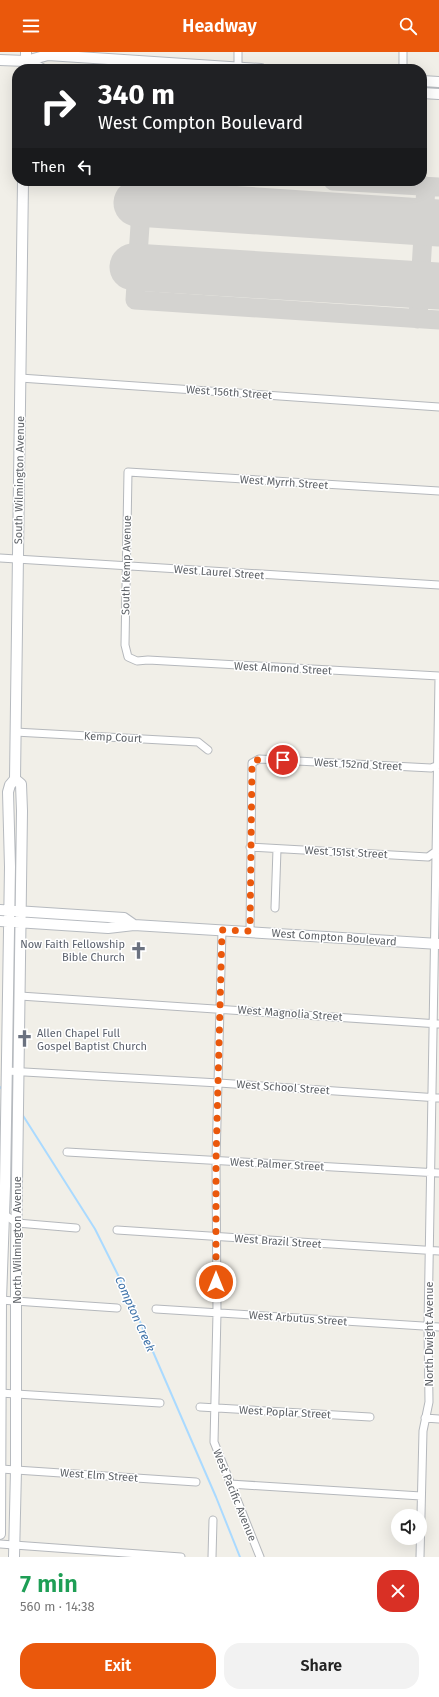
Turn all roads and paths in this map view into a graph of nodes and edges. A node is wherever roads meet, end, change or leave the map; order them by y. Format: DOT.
graph roads {
  1 [pos="238,52"];
  2 [pos="403,52"];
  3 [pos="0,60"];
  4 [pos="26,61"];
  5 [pos="180,64"];
  6 [pos="238,64"];
  7 [pos="403,64"];
  8 [pos="427,81"];
  9 [pos="439,82"];
  10 [pos="427,93"];
  11 [pos="439,94"];
  12 [pos="23,186"];
  13 [pos="20,378"];
  14 [pos="439,407"];
  15 [pos="128,472"];
  16 [pos="439,491"];
  17 [pos="0,558"];
  18 [pos="18,558"];
  19 [pos="126,566"];
  20 [pos="439,585"];
  21 [pos="128,657"];
  22 [pos="439,678"];
  23 [pos="16,732"];
  24 [pos="208,750"];
  25 [pos="438,765"];
  26 [pos="15,779"];
  27 [pos="250,847"];
  28 [pos="277,849"];
  29 [pos="438,850"];
  30 [pos="275,908"];
  31 [pos="4,910"];
  32 [pos="21,910"];
  33 [pos="4,921"];
  34 [pos="21,922"];
  35 [pos="134,925"];
  36 [pos="222,930"];
  37 [pos="250,931"];
  38 [pos="436,943"];
  39 [pos="20,996"];
  40 [pos="221,1008"];
  41 [pos="436,1024"];
  42 [pos="20,1072"];
  43 [pos="7,1073"];
  44 [pos="219,1083"];
  45 [pos="436,1098"];
  46 [pos="3,1117"];
  47 [pos="18,1127"];
  48 [pos="67,1152"];
  49 [pos="216,1160"];
  50 [pos="435,1173"];
  51 [pos="2,1213"];
  52 [pos="18,1223"];
  53 [pos="76,1228"];
  54 [pos="117,1230"];
  55 [pos="216,1237"];
  56 [pos="430,1250"];
  57 [pos="439,1251"];
  58 [pos="1,1300"];
  59 [pos="16,1301"];
  60 [pos="117,1308"];
  61 [pos="156,1309"];
  62 [pos="217,1313"];
  63 [pos="428,1326"];
  64 [pos="439,1327"];
  65 [pos="0,1393"];
  66 [pos="16,1394"];
  67 [pos="160,1403"];
  68 [pos="200,1407"];
  69 [pos="215,1407"];
  70 [pos="370,1417"];
  71 [pos="425,1418"];
  72 [pos="439,1419"];
  73 [pos="1,1469"];
  74 [pos="16,1470"];
  75 [pos="196,1482"];
  76 [pos="230,1484"];
  77 [pos="421,1496"];
  78 [pos="213,1520"];
  79 [pos="0,1534"];
  80 [pos="0,1544"];
  81 [pos="14,1545"];
  82 [pos="14,1557"];
  83 [pos="181,1557"];
  84 [pos="212,1557"];
  85 [pos="260,1557"];
  86 [pos="420,1557"];
  1 -- 6 [label="street"];
  2 -- 7 [label="street"];
  3 -- 4 [label="main road"];
  4 -- 5 [label="main road"];
  8 -- 9 [label="main road"];
  10 -- 11 [label="main road"];
  12 -- 13 [label="main road, South Wilmington Avenue"];
  13 -- 14 [label="street, West 156th Street"];
  13 -- 18 [label="main road, South Wilmington Avenue"];
  15 -- 16 [label="street, West Myrrh Street"];
  15 -- 19 [label="street, South Kemp Avenue"];
  17 -- 18 [label="street, West Laurel Street"];
  18 -- 19 [label="street, West Laurel Street"];
  18 -- 23 [label="main road, South Wilmington Avenue"];
  19 -- 20 [label="street, West Laurel Street"];
  19 -- 21 [label="street, South Kemp Avenue"];
  21 -- 22 [label="street, West Almond Street"];
  22 -- 25 [label="street, North Dwight Avenue"];
  23 -- 24 [label="street, Kemp Court"];
  23 -- 26 [label="main road, South Wilmington Avenue"];
  25 -- 27 [label="street, West 152nd Street"];
  25 -- 29 [label="street, North Dwight Avenue"];
  26 -- 31 [label="main road, South Wilmington Avenue"];
  26 -- 32 [label="main road, South Wilmington Avenue"];
  27 -- 28 [label="street, West 151st Street"];
  27 -- 37 [label="street"];
  28 -- 29 [label="street, West 151st Street"];
  28 -- 30 [label="street"];
  29 -- 38 [label="street, North Dwight Avenue"];
  31 -- 32 [label="main road, West Compton Boulevard"];
  31 -- 33 [label="main road, South Wilmington Avenue"];
  32 -- 34 [label="main road, South Wilmington Avenue"];
  32 -- 35 [label="main road, West Compton Boulevard"];
  33 -- 34 [label="main road, West Compton Boulevard"];
  33 -- 43 [label="main road, North Wilmington Avenue"];
  34 -- 35 [label="main road, West Compton Boulevard"];
  34 -- 39 [label="main road, North Wilmington Avenue"];
  35 -- 36 [label="main road, West Compton Boulevard"];
  36 -- 37 [label="main road, West Compton Boulevard"];
  36 -- 40 [label="street, West Pacific Avenue"];
  37 -- 38 [label="main road, West Compton Boulevard"];
  38 -- 41 [label="street, North Dwight Avenue"];
  39 -- 40 [label="street, West Magnolia Street"];
  39 -- 42 [label="main road, North Wilmington Avenue"];
  40 -- 41 [label="street, West Magnolia Street"];
  40 -- 44 [label="street, West Pacific Avenue"];
  41 -- 45 [label="street, North Dwight Avenue"];
  42 -- 43 [label="street, West School Street"];
  42 -- 44 [label="street, West School Street"];
  42 -- 47 [label="main road, North Wilmington Avenue"];
  43 -- 46 [label="main road, North Wilmington Avenue"];
  44 -- 45 [label="street, West School Street"];
  44 -- 49 [label="street, West Pacific Avenue"];
  45 -- 50 [label="street, North Dwight Avenue"];
  46 -- 47 [label="street"];
  46 -- 51 [label="main road, North Wilmington Avenue"];
  47 -- 52 [label="main road, North Wilmington Avenue"];
  48 -- 49 [label="street, West Palmer Street"];
  49 -- 50 [label="street, West Palmer Street"];
  49 -- 55 [label="street, West Pacific Avenue"];
  50 -- 56 [label="street, North Dwight Avenue"];
  51 -- 52 [label="street"];
  51 -- 58 [label="main road, North Wilmington Avenue"];
  52 -- 53 [label="street"];
  52 -- 59 [label="main road, North Wilmington Avenue"];
  54 -- 55 [label="street, West Brazil Street"];
  55 -- 56 [label="street, West Brazil Street"];
  55 -- 62 [label="street, West Pacific Avenue"];
  56 -- 57 [label="street, West Brazil Street"];
  56 -- 63 [label="street, North Dwight Avenue"];
  58 -- 59 [label="street"];
  58 -- 65 [label="main road, North Wilmington Avenue"];
  59 -- 60 [label="street"];
  59 -- 66 [label="main road, North Wilmington Avenue"];
  61 -- 62 [label="street, West Arbutus Street"];
  62 -- 63 [label="street, West Arbutus Street"];
  62 -- 69 [label="street, West Pacific Avenue"];
  63 -- 64 [label="street, West Arbutus Street"];
  63 -- 71 [label="street, North Dwight Avenue"];
  65 -- 66 [label="street"];
  65 -- 73 [label="main road, North Wilmington Avenue"];
  66 -- 67 [label="street"];
  66 -- 74 [label="main road, North Wilmington Avenue"];
  68 -- 69 [label="street, West Poplar Street"];
  69 -- 70 [label="street, West Poplar Street"];
  69 -- 76 [label="street, West Pacific Avenue"];
  71 -- 72 [label="street"];
  71 -- 77 [label="street, North Dwight Avenue"];
  73 -- 74 [label="street, West Elm Street"];
  73 -- 79 [label="main road, North Wilmington Avenue"];
  74 -- 75 [label="street, West Elm Street"];
  74 -- 81 [label="main road, North Wilmington Avenue"];
  76 -- 77 [label="street"];
  76 -- 85 [label="street, West Pacific Avenue"];
  77 -- 86 [label="street, North Dwight Avenue"];
  78 -- 84 [label="street"];
  80 -- 81 [label="street"];
  81 -- 82 [label="main road, North Wilmington Avenue"];
  81 -- 83 [label="street"];
}
